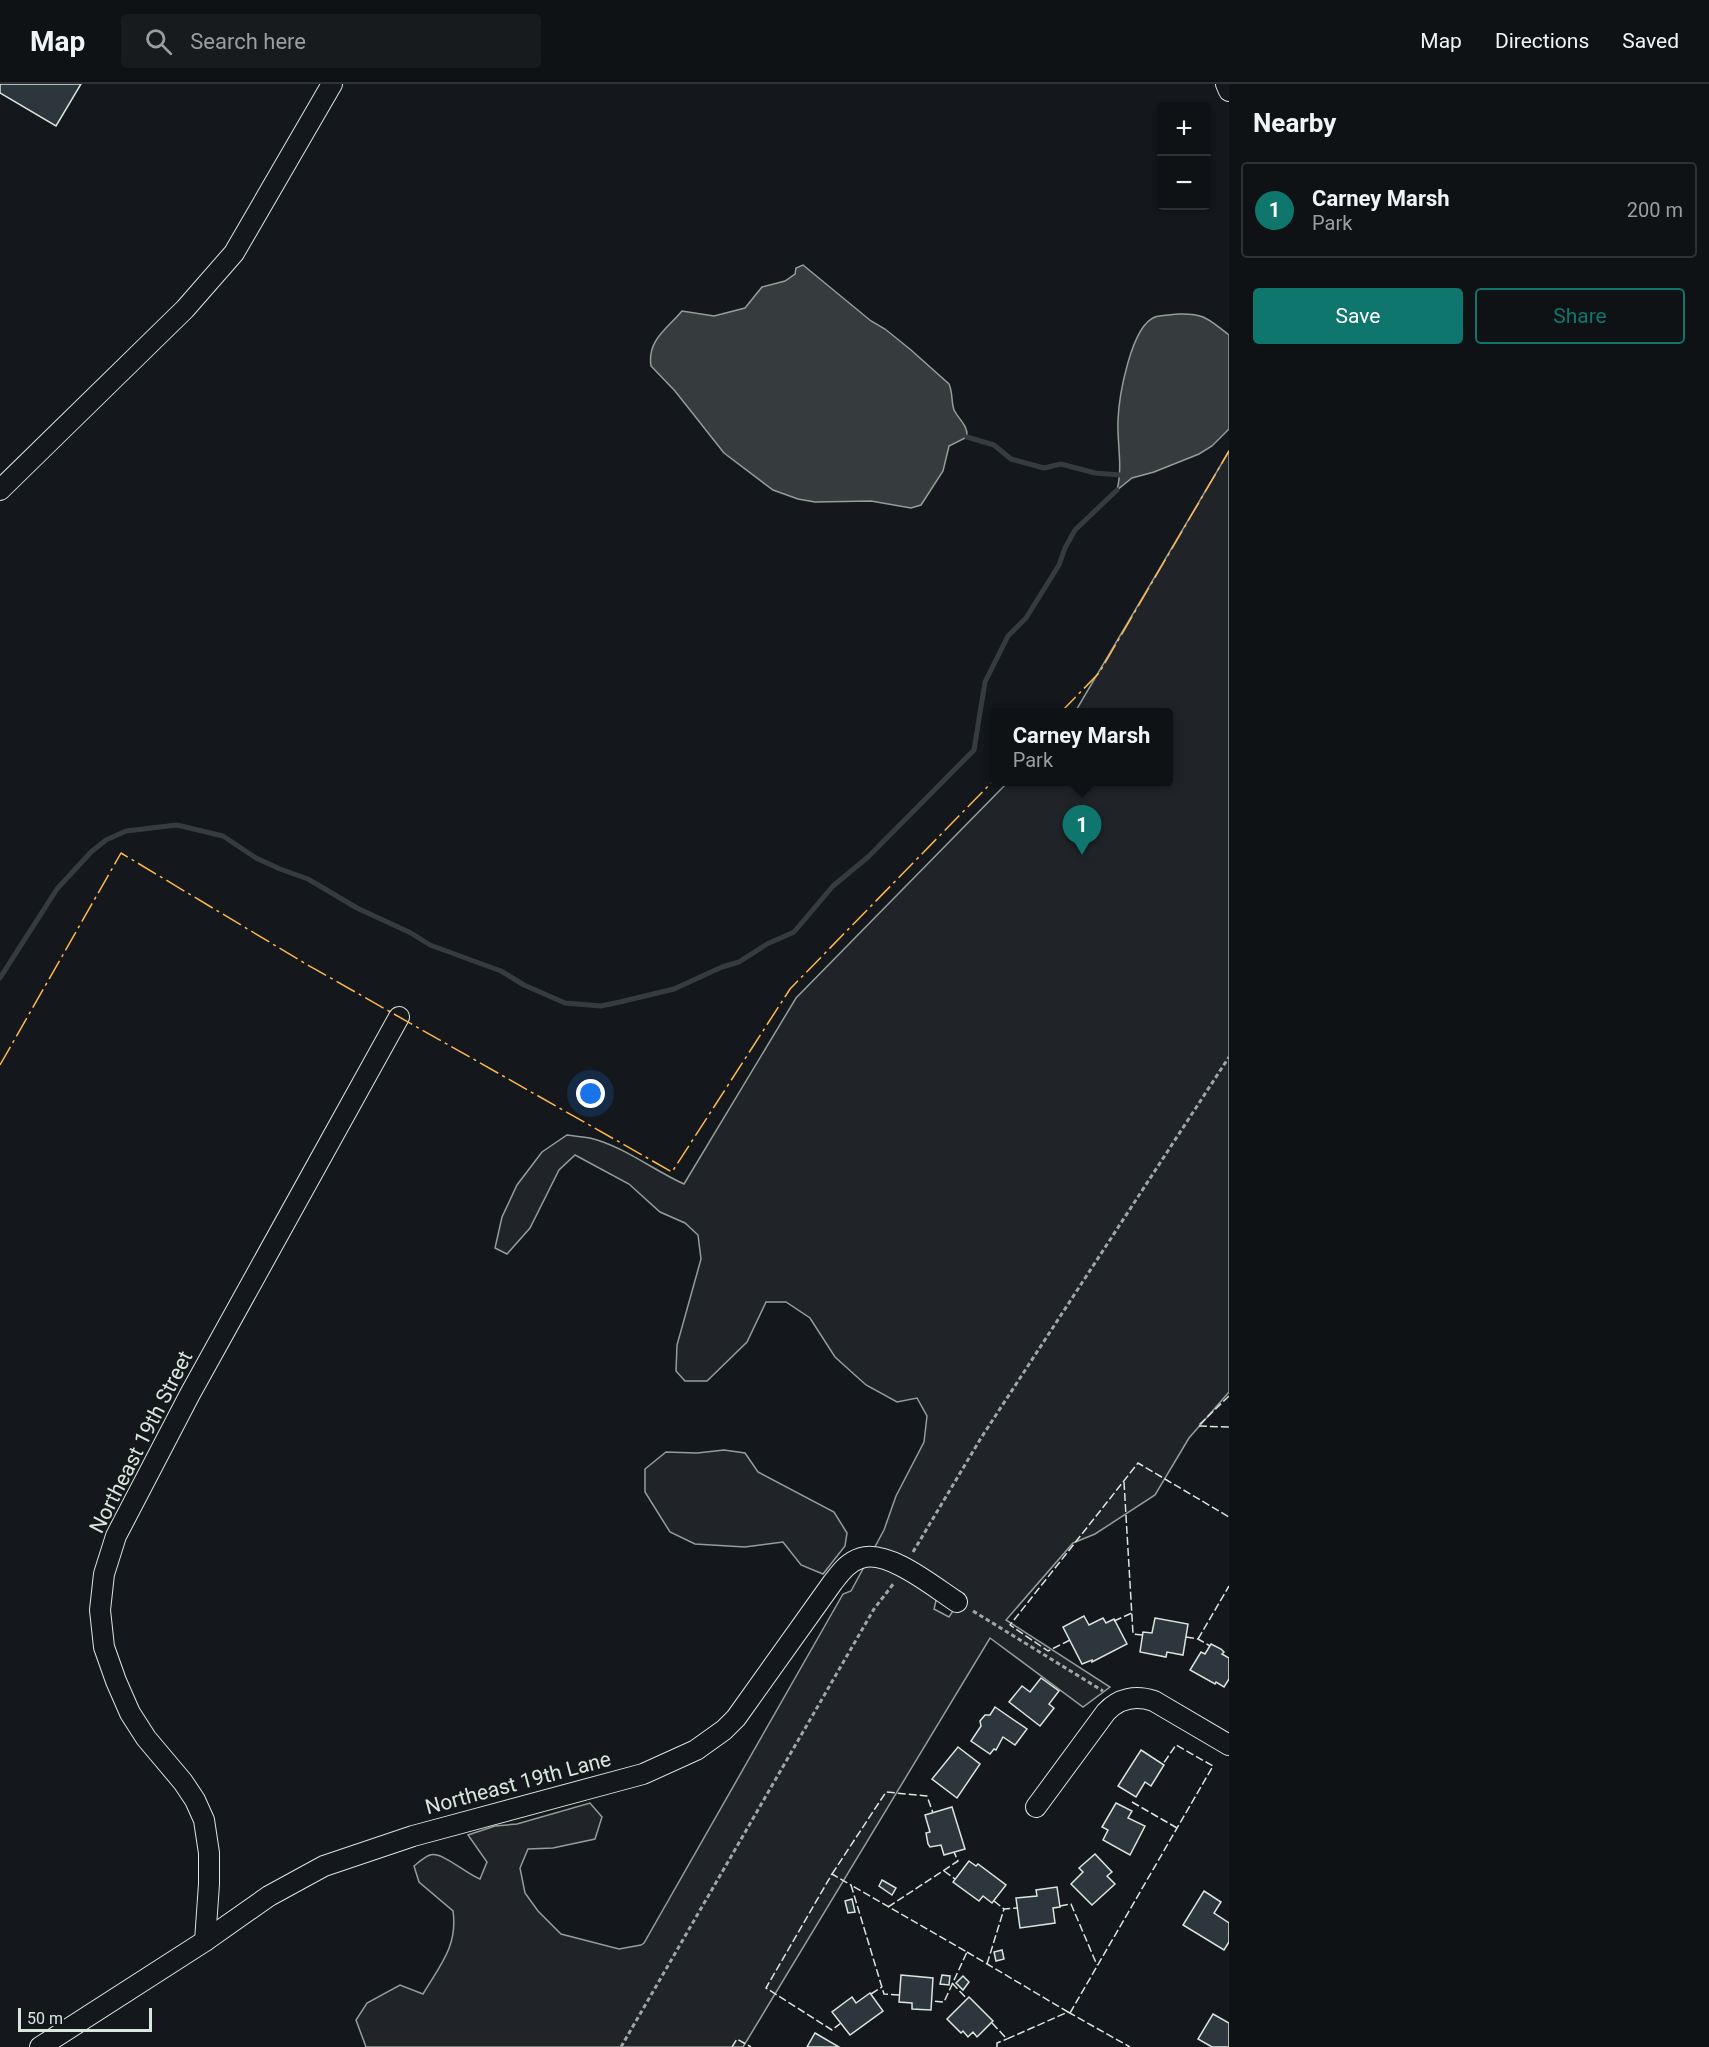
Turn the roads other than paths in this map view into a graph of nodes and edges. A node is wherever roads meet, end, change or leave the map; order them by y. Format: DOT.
graph roads {
  1 [pos="332,84"];
  2 [pos="1226,84"];
  3 [pos="1229,91"];
  4 [pos="0,490"];
  5 [pos="399,1017"];
  6 [pos="957,1602"];
  7 [pos="1229,1745"];
  8 [pos="1036,1808"];
  9 [pos="204,1941"];
  10 [pos="40,2047"];
  1 -- 4 [label="street"];
  2 -- 3 [label="street"];
  5 -- 9 [label="street, Northeast 19th Street"];
  6 -- 9 [label="street, Northeast 19th Lane"];
  7 -- 8 [label="street"];
  9 -- 10 [label="street, Northeast 19th Lane"];
}
